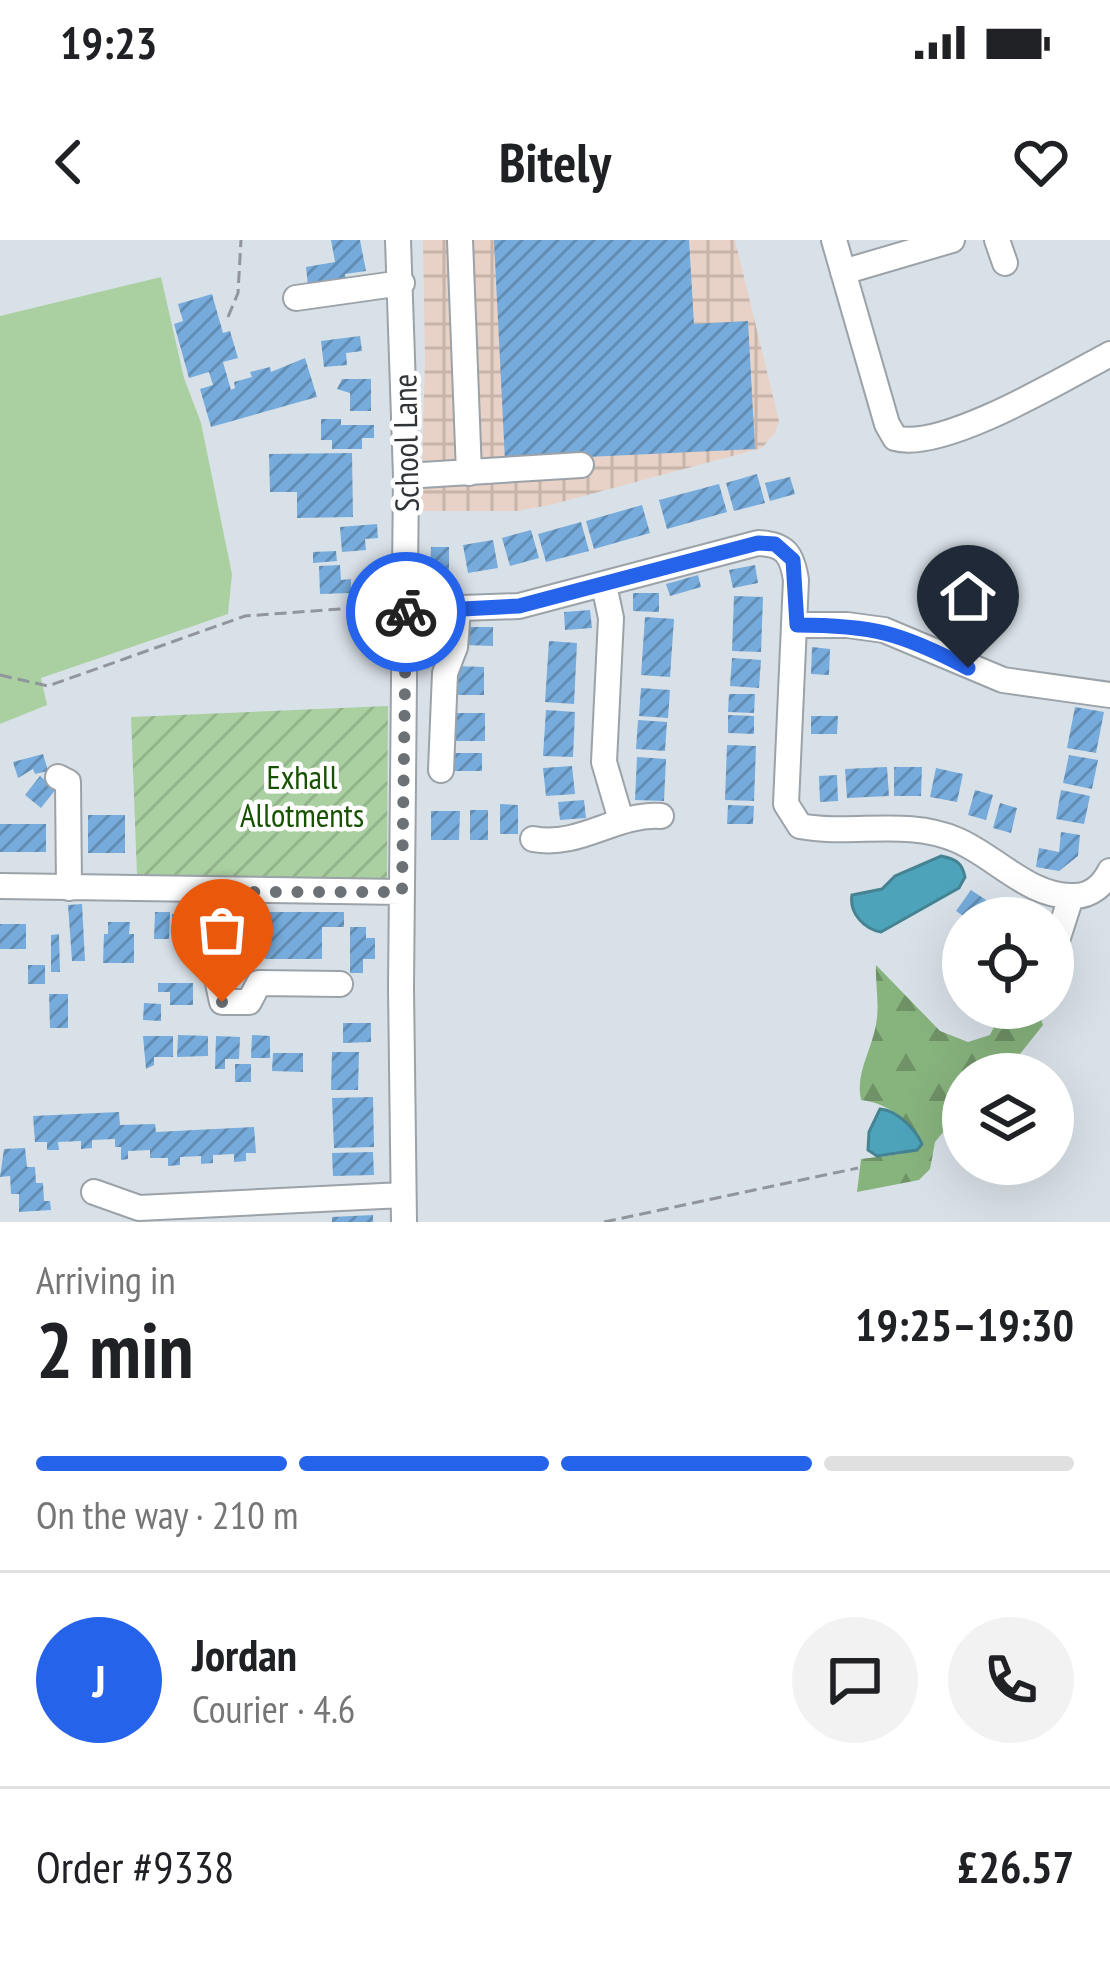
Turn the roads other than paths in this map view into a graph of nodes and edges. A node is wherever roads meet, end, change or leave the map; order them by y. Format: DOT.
graph roads {
  1 [pos="398,240"];
  2 [pos="460,240"];
  3 [pos="834,240"];
  4 [pos="952,240"];
  5 [pos="843,272"];
  6 [pos="402,284"];
  7 [pos="296,298"];
  8 [pos="1110,354"];
  9 [pos="581,465"];
  10 [pos="469,473"];
  11 [pos="406,476"];
  12 [pos="604,585"];
  13 [pos="406,607"];
  14 [pos="458,609"];
  15 [pos="797,625"];
  16 [pos="1110,695"];
  17 [pos="442,770"];
  18 [pos="58,777"];
  19 [pos="661,816"];
  20 [pos="621,820"];
  21 [pos="533,839"];
  22 [pos="1110,871"];
  23 [pos="0,886"];
  24 [pos="69,888"];
  25 [pos="214,892"];
  26 [pos="402,892"];
  27 [pos="1071,897"];
  28 [pos="340,984"];
  29 [pos="94,1192"];
  30 [pos="403,1195"];
  31 [pos="404,1222"];
  1 -- 6 [label="street, School Lane"];
  2 -- 10 [label="street"];
  3 -- 5 [label="street"];
  4 -- 5 [label="street"];
  5 -- 8 [label="street"];
  6 -- 7 [label="street"];
  6 -- 11 [label="street, School Lane"];
  9 -- 10 [label="street"];
  10 -- 11 [label="street"];
  11 -- 13 [label="street, School Lane"];
  12 -- 14 [label="street"];
  12 -- 15 [label="street"];
  12 -- 20 [label="street"];
  13 -- 14 [label="street"];
  13 -- 26 [label="street, School Lane"];
  14 -- 17 [label="street"];
  15 -- 16 [label="street"];
  15 -- 27 [label="street"];
  18 -- 24 [label="street"];
  19 -- 20 [label="street"];
  20 -- 21 [label="street"];
  22 -- 27 [label="street"];
  23 -- 24 [label="street"];
  24 -- 25 [label="street"];
  25 -- 26 [label="street"];
  25 -- 28 [label="street"];
  26 -- 30 [label="street, School Lane"];
  29 -- 30 [label="street"];
  30 -- 31 [label="street, School Lane"];
}
